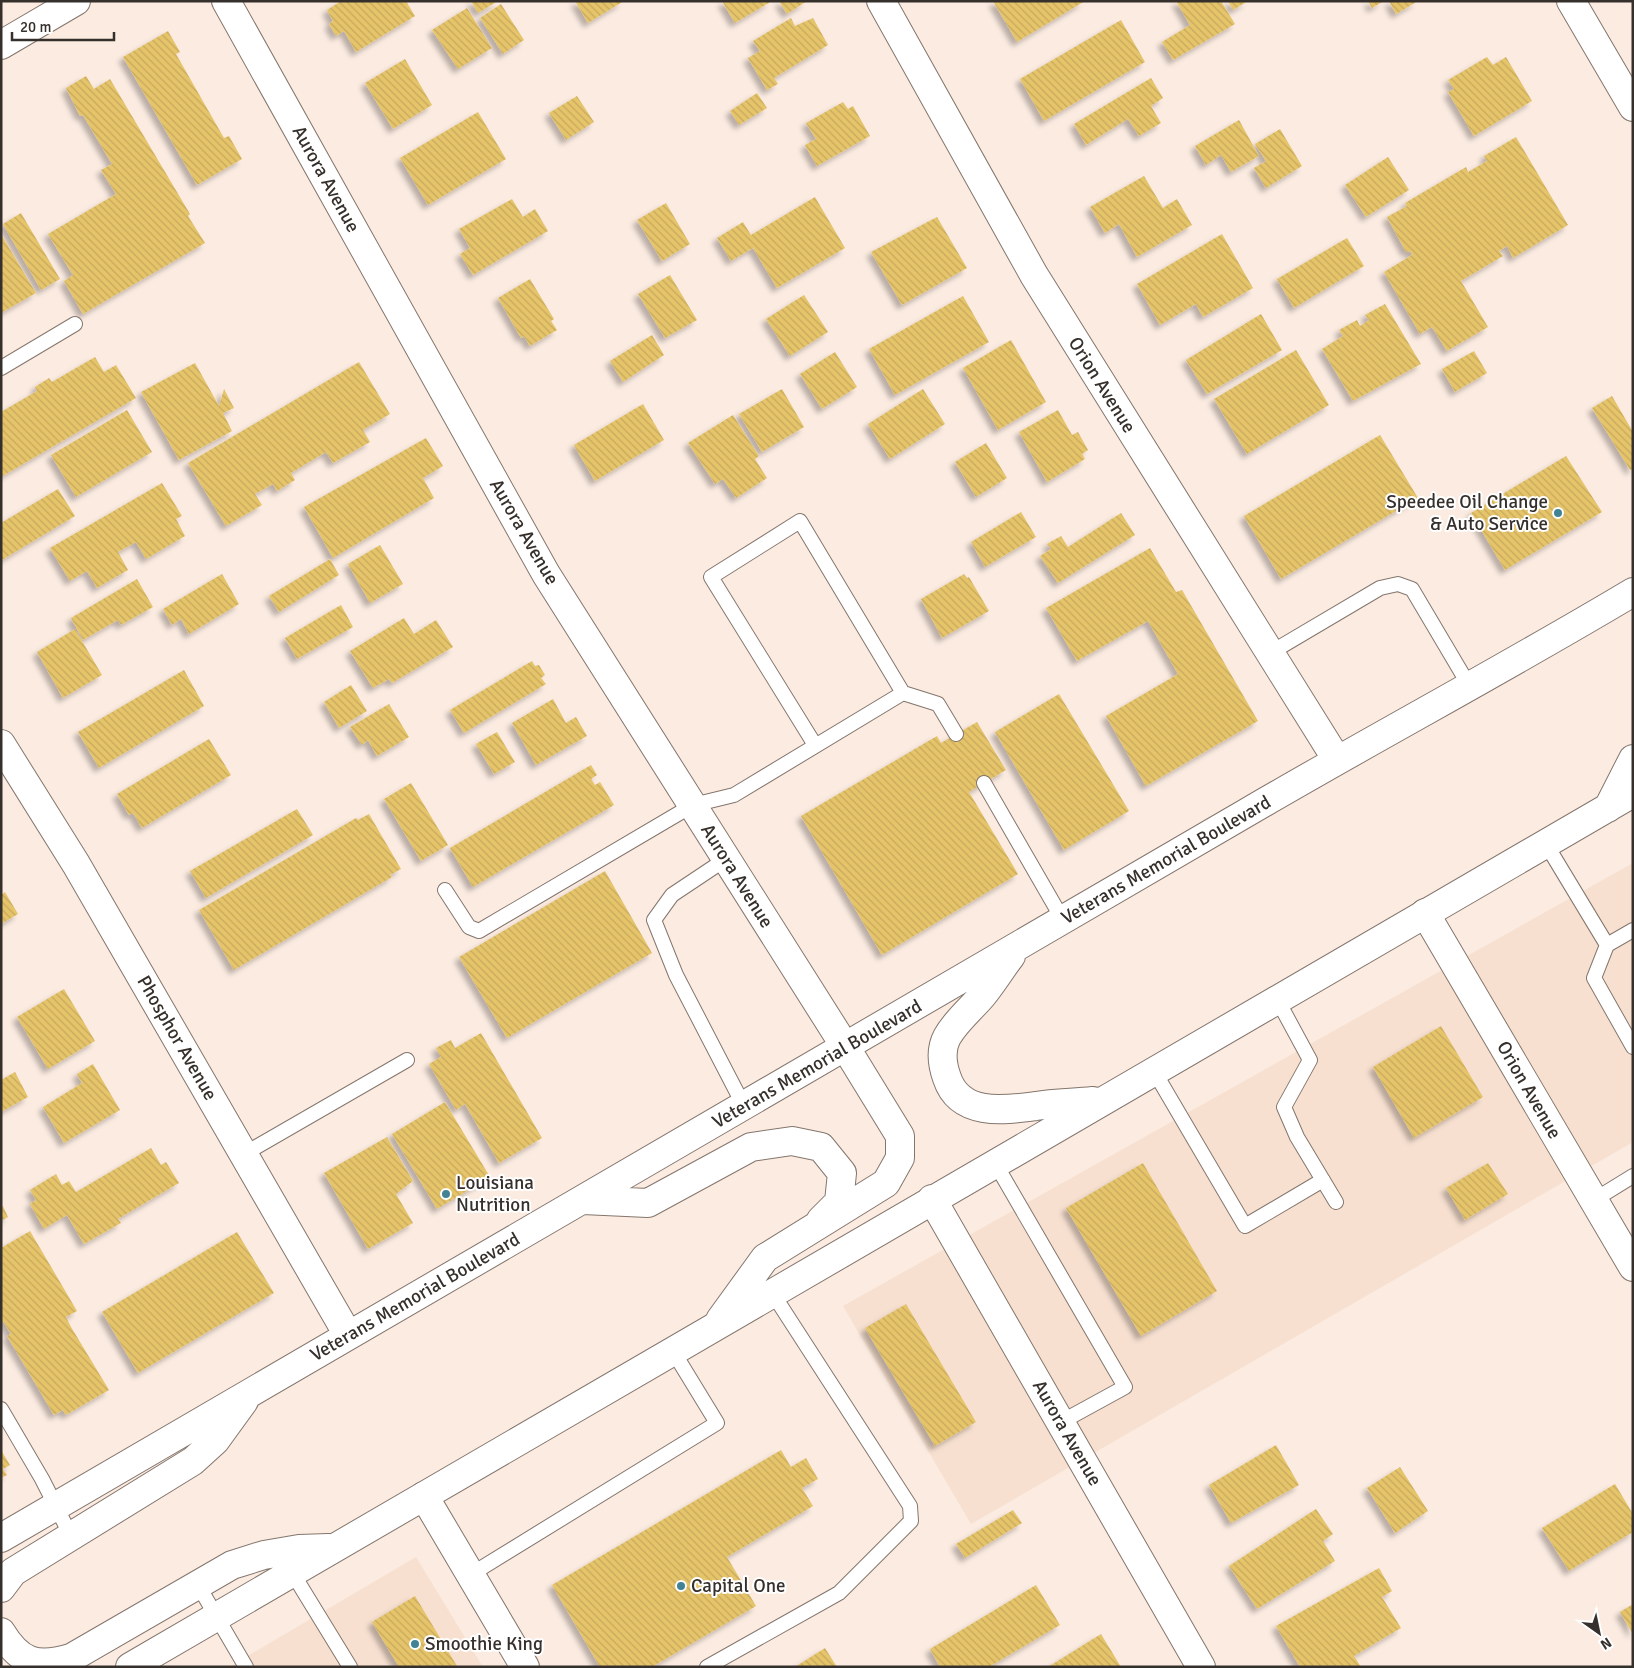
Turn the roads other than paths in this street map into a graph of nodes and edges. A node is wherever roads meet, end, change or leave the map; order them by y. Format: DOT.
graph roads {
  1 [pos="76,1"];
  2 [pos="226,1"];
  3 [pos="881,1"];
  4 [pos="1571,1"];
  5 [pos="1,45"];
  6 [pos="1630,92"];
  7 [pos="75,324"];
  8 [pos="1,368"];
  9 [pos="1633,592"];
  10 [pos="1270,654"];
  11 [pos="1470,686"];
  12 [pos="903,693"];
  13 [pos="956,734"];
  14 [pos="1,744"];
  15 [pos="815,745"];
  16 [pos="1633,759"];
  17 [pos="1337,760"];
  18 [pos="984,783"];
  19 [pos="1633,793"];
  20 [pos="693,805"];
  21 [pos="1608,808"];
  22 [pos="1546,844"];
  23 [pos="726,859"];
  24 [pos="445,890"];
  25 [pos="1425,913"];
  26 [pos="1062,920"];
  27 [pos="1633,930"];
  28 [pos="1607,945"];
  29 [pos="1018,946"];
  30 [pos="1277,999"];
  31 [pos="1633,1047"];
  32 [pos="846,1048"];
  33 [pos="407,1060"];
  34 [pos="1154,1070"];
  35 [pos="1102,1100"];
  36 [pos="744,1106"];
  37 [pos="244,1154"];
  38 [pos="995,1163"];
  39 [pos="1633,1176"];
  40 [pos="1323,1180"];
  41 [pos="932,1199"];
  42 [pos="584,1200"];
  43 [pos="1594,1200"];
  44 [pos="1336,1202"];
  45 [pos="807,1233"];
  46 [pos="1633,1267"];
  47 [pos="773,1294"];
  48 [pos="715,1327"];
  49 [pos="348,1335"];
  50 [pos="673,1351"];
  51 [pos="251,1392"];
  52 [pos="1,1409"];
  53 [pos="1061,1422"];
  54 [pos="424,1496"];
  55 [pos="55,1506"];
  56 [pos="71,1536"];
  57 [pos="1,1538"];
  58 [pos="287,1562"];
  59 [pos="470,1575"];
  60 [pos="5,1579"];
  61 [pos="198,1584"];
  62 [pos="217,1616"];
  63 [pos="1,1632"];
  64 [pos="130,1667"];
  65 [pos="246,1667"];
  66 [pos="350,1667"];
  67 [pos="525,1667"];
  68 [pos="707,1667"];
  69 [pos="1201,1667"];
  1 -- 5 [label="main road"];
  2 -- 20 [label="main road, Aurora Avenue"];
  3 -- 10 [label="main road, Orion Avenue"];
  4 -- 6 [label="main road"];
  7 -- 8 [label="lane"];
  9 -- 11 [label="main road, Veterans Memorial Boulevard"];
  10 -- 11 [label="lane"];
  10 -- 17 [label="main road, Orion Avenue"];
  11 -- 17 [label="main road, Veterans Memorial Boulevard"];
  12 -- 13 [label="lane"];
  12 -- 15 [label="lane"];
  12 -- 15 [label="lane"];
  14 -- 37 [label="main road, Phosphor Avenue"];
  15 -- 20 [label="lane"];
  16 -- 21 [label="main road"];
  17 -- 26 [label="main road, Veterans Memorial Boulevard"];
  18 -- 26 [label="lane"];
  19 -- 21 [label="main road"];
  20 -- 23 [label="main road, Aurora Avenue"];
  20 -- 24 [label="lane"];
  21 -- 22 [label="main road"];
  22 -- 25 [label="main road"];
  22 -- 28 [label="lane"];
  23 -- 32 [label="main road, Aurora Avenue"];
  23 -- 36 [label="lane"];
  25 -- 30 [label="main road"];
  25 -- 43 [label="main road, Orion Avenue"];
  26 -- 29 [label="main road, Veterans Memorial Boulevard"];
  27 -- 28 [label="lane"];
  28 -- 31 [label="lane"];
  29 -- 32 [label="main road, Veterans Memorial Boulevard"];
  29 -- 35 [label="main road"];
  30 -- 34 [label="main road"];
  30 -- 40 [label="lane"];
  32 -- 36 [label="main road, Veterans Memorial Boulevard"];
  32 -- 45 [label="main road, Aurora Avenue"];
  33 -- 37 [label="lane"];
  34 -- 35 [label="main road"];
  34 -- 40 [label="lane"];
  35 -- 38 [label="main road"];
  36 -- 42 [label="main road, Veterans Memorial Boulevard"];
  37 -- 49 [label="main road, Phosphor Avenue"];
  38 -- 41 [label="main road"];
  38 -- 53 [label="lane"];
  39 -- 43 [label="lane"];
  40 -- 44 [label="lane"];
  41 -- 47 [label="main road"];
  41 -- 53 [label="main road, Aurora Avenue"];
  42 -- 45 [label="main road"];
  42 -- 49 [label="main road, Veterans Memorial Boulevard"];
  43 -- 46 [label="main road, Orion Avenue"];
  45 -- 48 [label="main road"];
  47 -- 48 [label="main road"];
  47 -- 68 [label="lane"];
  48 -- 50 [label="main road"];
  49 -- 51 [label="main road, Veterans Memorial Boulevard"];
  50 -- 54 [label="main road"];
  50 -- 59 [label="lane"];
  51 -- 55 [label="main road, Veterans Memorial Boulevard"];
  51 -- 56 [label="main road"];
  52 -- 55 [label="lane"];
  53 -- 69 [label="main road, Aurora Avenue"];
  54 -- 58 [label="main road"];
  54 -- 59 [label="main road"];
  55 -- 56 [label="lane"];
  55 -- 57 [label="main road, Veterans Memorial Boulevard"];
  56 -- 60 [label="main road"];
  58 -- 61 [label="main road"];
  58 -- 62 [label="main road"];
  58 -- 66 [label="lane"];
  59 -- 67 [label="main road"];
  61 -- 62 [label="lane"];
  61 -- 63 [label="main road"];
  62 -- 64 [label="main road"];
  62 -- 65 [label="lane"];
}
